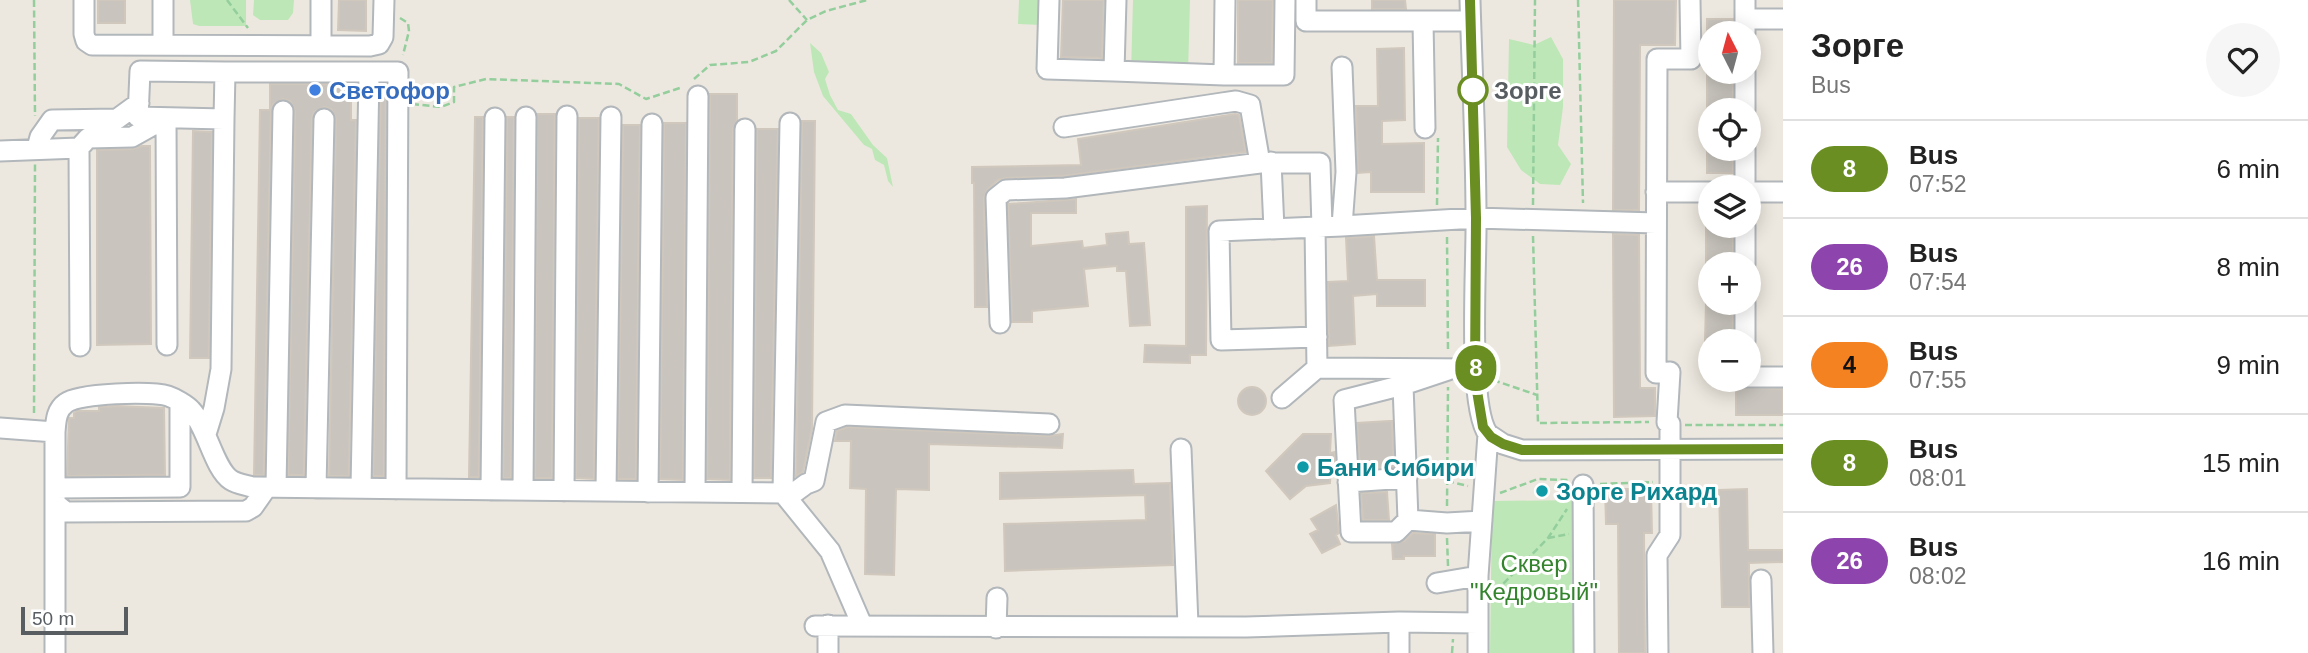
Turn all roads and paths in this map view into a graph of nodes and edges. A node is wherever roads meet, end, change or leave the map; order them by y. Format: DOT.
graph roads {
  1 [pos="34,0"];
  2 [pos="84,0"];
  3 [pos="163,0"];
  4 [pos="227,0"];
  5 [pos="321,0"];
  6 [pos="789,0"];
  7 [pos="867,0"];
  8 [pos="1049,0"];
  9 [pos="1116,0"];
  10 [pos="1225,0"];
  11 [pos="1285,0"];
  12 [pos="1306,0"];
  13 [pos="1470,0"];
  14 [pos="1535,0"];
  15 [pos="1578,0"];
  16 [pos="1690,0"];
  17 [pos="384,9"];
  18 [pos="1745,17"];
  19 [pos="1783,19"];
  20 [pos="807,20"];
  21 [pos="1471,20"];
  22 [pos="1285,21"];
  23 [pos="1306,21"];
  24 [pos="1423,22"];
  25 [pos="163,45"];
  26 [pos="264,46"];
  27 [pos="321,46"];
  28 [pos="1342,67"];
  29 [pos="1114,71"];
  30 [pos="225,72"];
  31 [pos="398,72"];
  32 [pos="1224,75"];
  33 [pos="369,76"];
  34 [pos="698,96"];
  35 [pos="398,101"];
  36 [pos="139,103"];
  37 [pos="283,111"];
  38 [pos="567,116"];
  39 [pos="526,117"];
  40 [pos="611,117"];
  41 [pos="166,118"];
  42 [pos="495,118"];
  43 [pos="224,119"];
  44 [pos="324,119"];
  45 [pos="34,121"];
  46 [pos="790,123"];
  47 [pos="652,124"];
  48 [pos="1064,127"];
  49 [pos="745,129"];
  50 [pos="1432,133"];
  51 [pos="36,148"];
  52 [pos="79,148"];
  53 [pos="0,150"];
  54 [pos="1265,163"];
  55 [pos="1656,192"];
  56 [pos="1698,192"];
  57 [pos="1761,192"];
  58 [pos="1783,192"];
  59 [pos="1476,218"];
  60 [pos="1447,220"];
  61 [pos="1533,221"];
  62 [pos="1584,221"];
  63 [pos="1656,223"];
  64 [pos="1326,227"];
  65 [pos="1273,229"];
  66 [pos="1000,323"];
  67 [pos="1317,337"];
  68 [pos="167,345"];
  69 [pos="80,346"];
  70 [pos="1317,368"];
  71 [pos="1476,369"];
  72 [pos="1448,370"];
  73 [pos="1761,377"];
  74 [pos="1783,377"];
  75 [pos="1403,385"];
  76 [pos="1537,395"];
  77 [pos="1282,398"];
  78 [pos="180,403"];
  79 [pos="1668,423"];
  80 [pos="1049,424"];
  81 [pos="1783,425"];
  82 [pos="0,428"];
  83 [pos="34,431"];
  84 [pos="55,432"];
  85 [pos="206,434"];
  86 [pos="1488,434"];
  87 [pos="1181,449"];
  88 [pos="1670,449"];
  89 [pos="1783,449"];
  90 [pos="1406,478"];
  91 [pos="1447,481"];
  92 [pos="1348,482"];
  93 [pos="1670,482"];
  94 [pos="1583,485"];
  95 [pos="271,488"];
  96 [pos="316,488"];
  97 [pos="361,488"];
  98 [pos="396,489"];
  99 [pos="491,490"];
  100 [pos="523,490"];
  101 [pos="564,491"];
  102 [pos="607,491"];
  103 [pos="1483,491"];
  104 [pos="649,492"];
  105 [pos="695,492"];
  106 [pos="742,492"];
  107 [pos="55,495"];
  108 [pos="785,496"];
  109 [pos="1408,520"];
  110 [pos="1482,521"];
  111 [pos="1447,523"];
  112 [pos="1478,576"];
  113 [pos="1761,580"];
  114 [pos="1443,582"];
  115 [pos="997,598"];
  116 [pos="1479,616"];
  117 [pos="1399,622"];
  118 [pos="1453,622"];
  119 [pos="862,625"];
  120 [pos="1188,625"];
  121 [pos="996,628"];
  122 [pos="55,653"];
  123 [pos="828,653"];
  124 [pos="1399,653"];
  125 [pos="1452,653"];
  126 [pos="1478,653"];
  127 [pos="1584,653"];
  128 [pos="1658,653"];
  129 [pos="1763,653"];
  1 -- 45 [label="path"];
  2 -- 25 [label="street"];
  3 -- 25 [label="street"];
  4 -- 26 [label="path"];
  5 -- 27 [label="street"];
  6 -- 20 [label="path"];
  7 -- 20 [label="path"];
  8 -- 29 [label="street"];
  9 -- 29 [label="street"];
  10 -- 32 [label="street"];
  11 -- 22 [label="street"];
  12 -- 23 [label="street"];
  13 -- 21 [label="street"];
  14 -- 61 [label="path"];
  15 -- 62 [label="path"];
  16 -- 55 [label="street"];
  17 -- 27 [label="street"];
  17 -- 31 [label="path"];
  18 -- 19 [label="street"];
  20 -- 35 [label="path"];
  21 -- 24 [label="street"];
  21 -- 59 [label="street"];
  22 -- 23 [label="street"];
  22 -- 32 [label="street"];
  23 -- 24 [label="street"];
  24 -- 50 [label="street"];
  25 -- 26 [label="street"];
  26 -- 27 [label="street"];
  28 -- 64 [label="street"];
  29 -- 32 [label="street"];
  30 -- 31 [label="street"];
  30 -- 36 [label="street"];
  30 -- 43 [label="street"];
  31 -- 35 [label="street"];
  33 -- 97 [label="street"];
  34 -- 105 [label="street"];
  35 -- 98 [label="street"];
  36 -- 41 [label="street"];
  36 -- 51 [label="street"];
  37 -- 95 [label="street"];
  38 -- 101 [label="street"];
  39 -- 100 [label="street"];
  40 -- 102 [label="street"];
  41 -- 43 [label="street"];
  41 -- 52 [label="street"];
  41 -- 68 [label="street"];
  42 -- 99 [label="street"];
  43 -- 85 [label="street"];
  44 -- 96 [label="street"];
  46 -- 108 [label="street"];
  47 -- 104 [label="street"];
  48 -- 54 [label="street"];
  49 -- 106 [label="street"];
  50 -- 60 [label="path"];
  51 -- 52 [label="street"];
  51 -- 53 [label="street"];
  51 -- 83 [label="path"];
  52 -- 69 [label="street"];
  54 -- 64 [label="street"];
  54 -- 65 [label="street"];
  54 -- 66 [label="street"];
  55 -- 56 [label="street"];
  55 -- 63 [label="street"];
  57 -- 58 [label="street"];
  59 -- 60 [label="street"];
  59 -- 61 [label="street"];
  59 -- 71 [label="street"];
  60 -- 64 [label="street"];
  60 -- 72 [label="path"];
  61 -- 62 [label="street"];
  61 -- 76 [label="path"];
  62 -- 63 [label="street"];
  63 -- 79 [label="street"];
  64 -- 65 [label="street"];
  64 -- 67 [label="street"];
  65 -- 67 [label="street"];
  67 -- 70 [label="street"];
  70 -- 72 [label="street"];
  70 -- 77 [label="street"];
  71 -- 72 [label="street"];
  71 -- 76 [label="path"];
  71 -- 86 [label="street"];
  72 -- 75 [label="street"];
  72 -- 91 [label="path"];
  73 -- 74 [label="street"];
  75 -- 90 [label="street"];
  75 -- 92 [label="street"];
  76 -- 79 [label="path"];
  78 -- 84 [label="street"];
  78 -- 85 [label="street"];
  78 -- 107 [label="street"];
  79 -- 81 [label="path"];
  79 -- 88 [label="street"];
  80 -- 108 [label="street"];
  82 -- 83 [label="street"];
  83 -- 84 [label="street"];
  84 -- 107 [label="street"];
  85 -- 95 [label="street"];
  86 -- 88 [label="street"];
  86 -- 103 [label="street"];
  87 -- 120 [label="street"];
  88 -- 89 [label="street"];
  88 -- 93 [label="street"];
  90 -- 92 [label="street"];
  90 -- 109 [label="street"];
  91 -- 103 [label="path"];
  91 -- 111 [label="path"];
  92 -- 109 [label="street"];
  93 -- 94 [label="path"];
  93 -- 128 [label="street"];
  94 -- 103 [label="path"];
  94 -- 116 [label="path"];
  94 -- 127 [label="street"];
  95 -- 96 [label="street"];
  95 -- 107 [label="street"];
  96 -- 97 [label="street"];
  97 -- 98 [label="street"];
  98 -- 99 [label="street"];
  99 -- 100 [label="street"];
  100 -- 101 [label="street"];
  101 -- 102 [label="street"];
  102 -- 104 [label="street"];
  103 -- 110 [label="street"];
  104 -- 105 [label="street"];
  105 -- 106 [label="street"];
  106 -- 108 [label="street"];
  107 -- 122 [label="street"];
  108 -- 119 [label="street"];
  109 -- 111 [label="street"];
  110 -- 111 [label="street"];
  110 -- 112 [label="street"];
  111 -- 114 [label="path"];
  112 -- 114 [label="street"];
  112 -- 116 [label="street"];
  113 -- 129 [label="street"];
  115 -- 121 [label="street"];
  116 -- 118 [label="street"];
  116 -- 126 [label="street"];
  117 -- 118 [label="street"];
  117 -- 120 [label="street"];
  117 -- 124 [label="street"];
  118 -- 125 [label="path"];
  119 -- 121 [label="street"];
  119 -- 123 [label="street"];
  120 -- 121 [label="street"];
}
